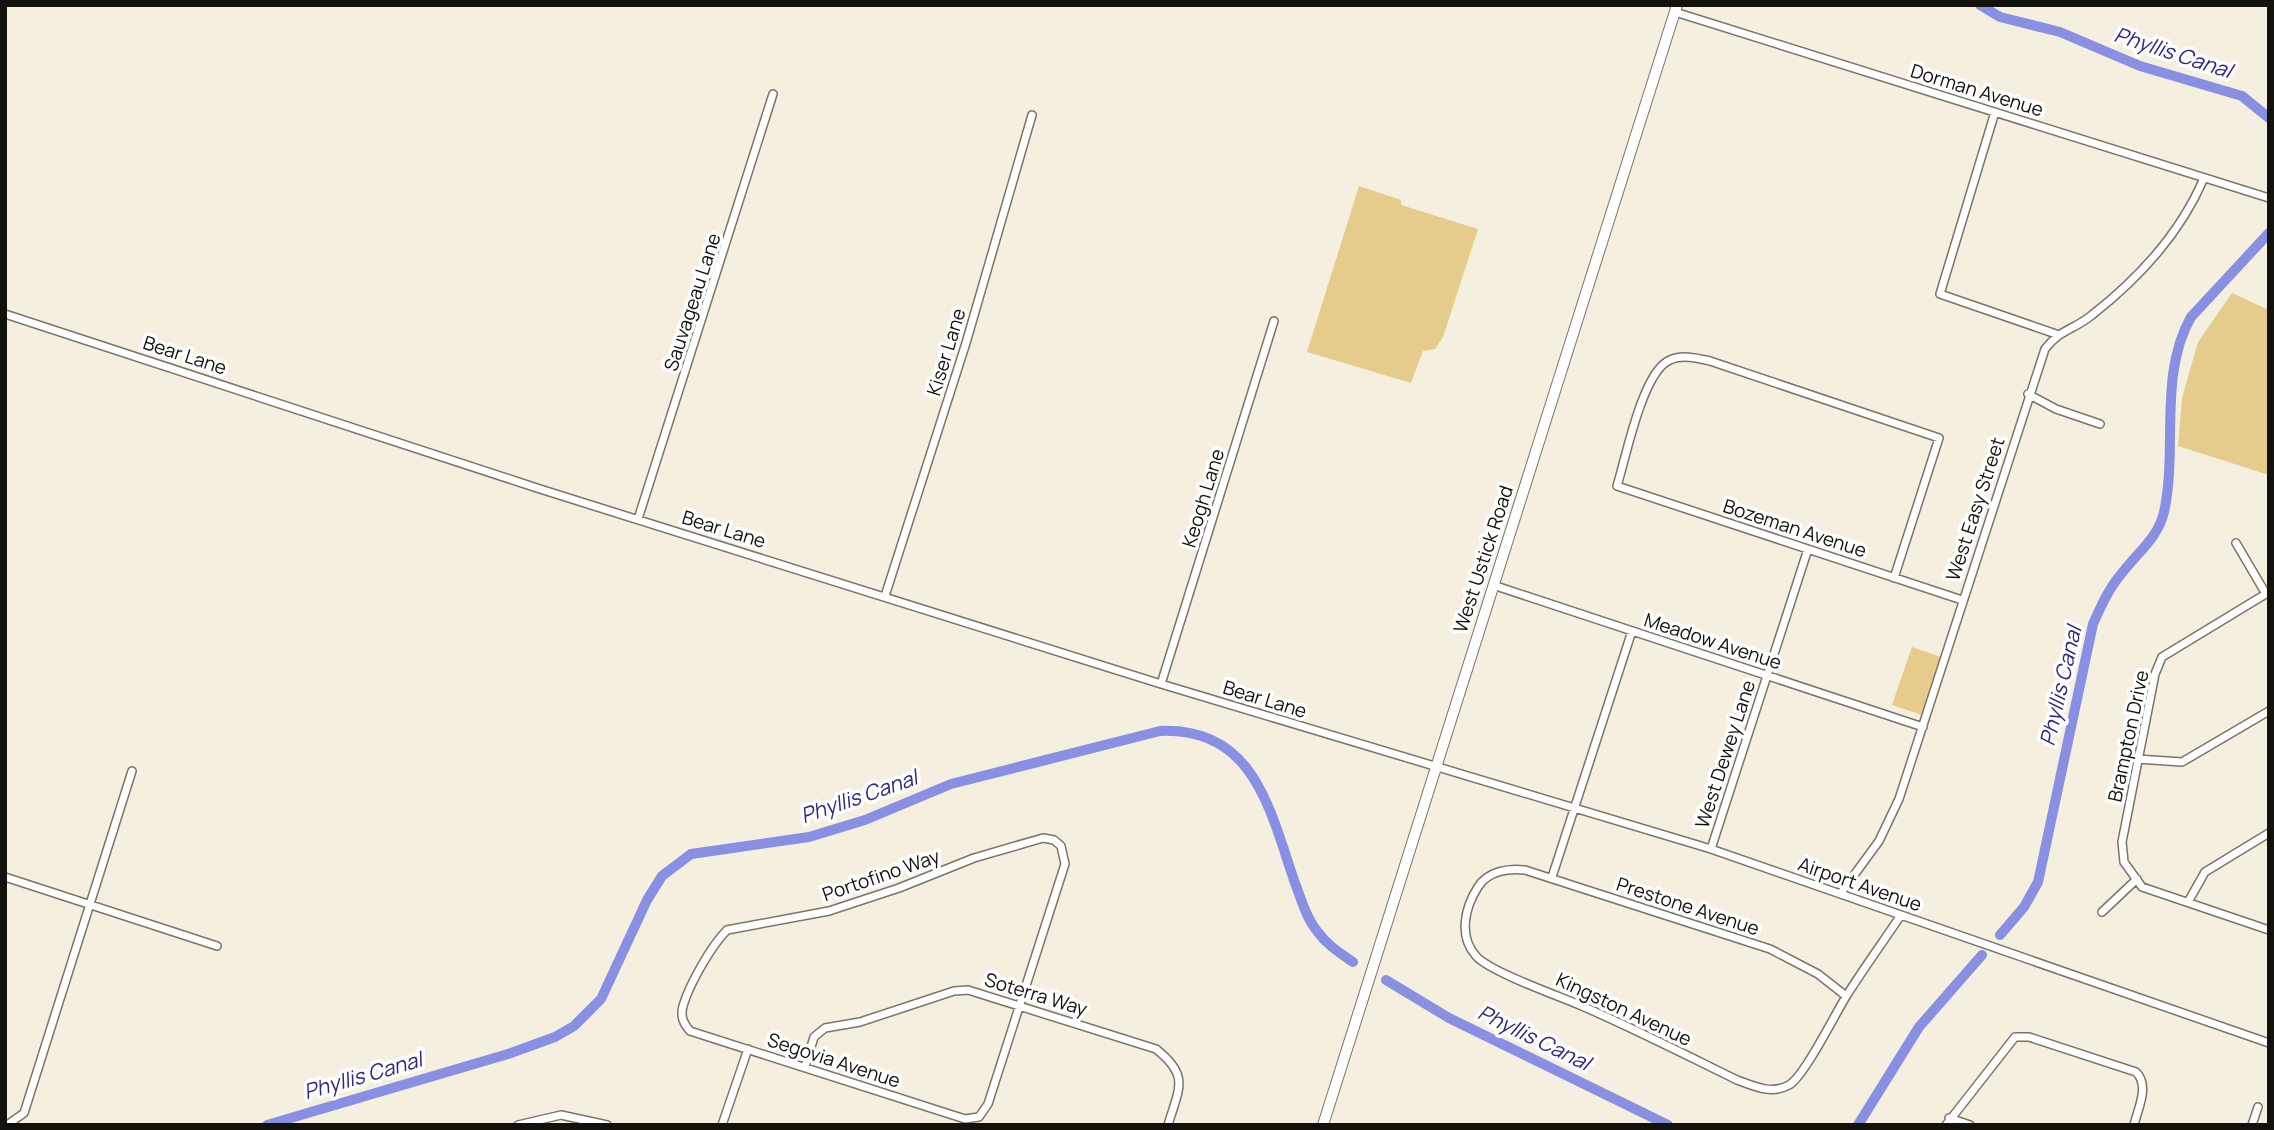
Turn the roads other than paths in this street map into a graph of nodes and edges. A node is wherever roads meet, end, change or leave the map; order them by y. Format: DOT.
graph roads {
  1 [pos="1676,9"];
  2 [pos="773,94"];
  3 [pos="1995,112"];
  4 [pos="1032,115"];
  5 [pos="2204,178"];
  6 [pos="2269,198"];
  7 [pos="5,314"];
  8 [pos="1274,321"];
  9 [pos="2056,334"];
  10 [pos="2028,394"];
  11 [pos="2100,424"];
  12 [pos="638,519"];
  13 [pos="2236,543"];
  14 [pos="1808,550"];
  15 [pos="1894,578"];
  16 [pos="1493,584"];
  17 [pos="2267,593"];
  18 [pos="885,596"];
  19 [pos="1962,600"];
  20 [pos="1632,631"];
  21 [pos="1767,676"];
  22 [pos="1161,684"];
  23 [pos="2269,711"];
  24 [pos="1923,727"];
  25 [pos="2137,759"];
  26 [pos="1436,766"];
  27 [pos="132,771"];
  28 [pos="1575,808"];
  29 [pos="2269,833"];
  30 [pos="1711,849"];
  31 [pos="5,877"];
  32 [pos="1552,877"];
  33 [pos="2137,879"];
  34 [pos="1841,893"];
  35 [pos="2188,902"];
  36 [pos="91,903"];
  37 [pos="2102,912"];
  38 [pos="1901,915"];
  39 [pos="2269,930"];
  40 [pos="1468,942"];
  41 [pos="217,946"];
  42 [pos="1846,996"];
  43 [pos="1019,1004"];
  44 [pos="683,1022"];
  45 [pos="2269,1042"];
  46 [pos="748,1049"];
  47 [pos="805,1067"];
  48 [pos="2258,1107"];
  49 [pos="1948,1121"];
  50 [pos="7,1125"];
  51 [pos="519,1125"];
  52 [pos="607,1125"];
  53 [pos="722,1125"];
  54 [pos="1168,1125"];
  55 [pos="1323,1125"];
  56 [pos="1970,1125"];
  57 [pos="2134,1125"];
  58 [pos="2252,1125"];
  1 -- 3 [label="street, Dorman Avenue"];
  1 -- 16 [label="main road, West Ustick Road"];
  2 -- 12 [label="street, Sauvageau Lane"];
  3 -- 5 [label="street, Dorman Avenue"];
  3 -- 9 [label="street"];
  4 -- 18 [label="street, Kiser Lane"];
  5 -- 6 [label="street, Dorman Avenue"];
  5 -- 9 [label="street"];
  7 -- 12 [label="street, Bear Lane"];
  8 -- 22 [label="street, Keogh Lane"];
  9 -- 10 [label="street, West Easy Street"];
  10 -- 11 [label="street"];
  10 -- 19 [label="street, West Easy Street"];
  12 -- 18 [label="street, Bear Lane"];
  13 -- 17 [label="street"];
  14 -- 15 [label="street, Bozeman Avenue"];
  14 -- 15 [label="street, Bozeman Avenue"];
  14 -- 21 [label="street, West Dewey Lane"];
  15 -- 19 [label="street, Bozeman Avenue"];
  16 -- 20 [label="street, Meadow Avenue"];
  16 -- 26 [label="main road, West Ustick Road"];
  17 -- 25 [label="street, Brampton Drive"];
  18 -- 22 [label="street, Bear Lane"];
  19 -- 24 [label="street, West Easy Street"];
  20 -- 21 [label="street, Meadow Avenue"];
  20 -- 28 [label="street"];
  21 -- 24 [label="street, Meadow Avenue"];
  21 -- 30 [label="street, West Dewey Lane"];
  22 -- 26 [label="street, Bear Lane"];
  23 -- 25 [label="street"];
  24 -- 34 [label="street, West Easy Street"];
  25 -- 33 [label="street, Brampton Drive"];
  26 -- 28 [label="street, Airport Avenue"];
  26 -- 55 [label="main road, West Ustick Road"];
  27 -- 36 [label="street"];
  28 -- 30 [label="street, Airport Avenue"];
  28 -- 32 [label="street"];
  29 -- 35 [label="street"];
  30 -- 34 [label="street, Airport Avenue"];
  31 -- 36 [label="street"];
  32 -- 40 [label="street, Prestone Avenue"];
  32 -- 42 [label="street, Prestone Avenue"];
  33 -- 35 [label="street"];
  33 -- 37 [label="street"];
  34 -- 38 [label="street, Airport Avenue"];
  35 -- 39 [label="street"];
  36 -- 41 [label="street"];
  36 -- 50 [label="street"];
  38 -- 42 [label="street"];
  38 -- 45 [label="street, Airport Avenue"];
  40 -- 42 [label="street, Kingston Avenue"];
  43 -- 44 [label="street, Portofino Way"];
  43 -- 47 [label="street, Soterra Way"];
  43 -- 47 [label="street, Segovia Avenue"];
  43 -- 54 [label="street, Soterra Way"];
  44 -- 46 [label="street, Segovia Avenue"];
  46 -- 47 [label="street, Segovia Avenue"];
  46 -- 53 [label="street"];
  48 -- 58 [label="street"];
  49 -- 56 [label="street"];
  49 -- 57 [label="street"];
  51 -- 52 [label="street"];
}
